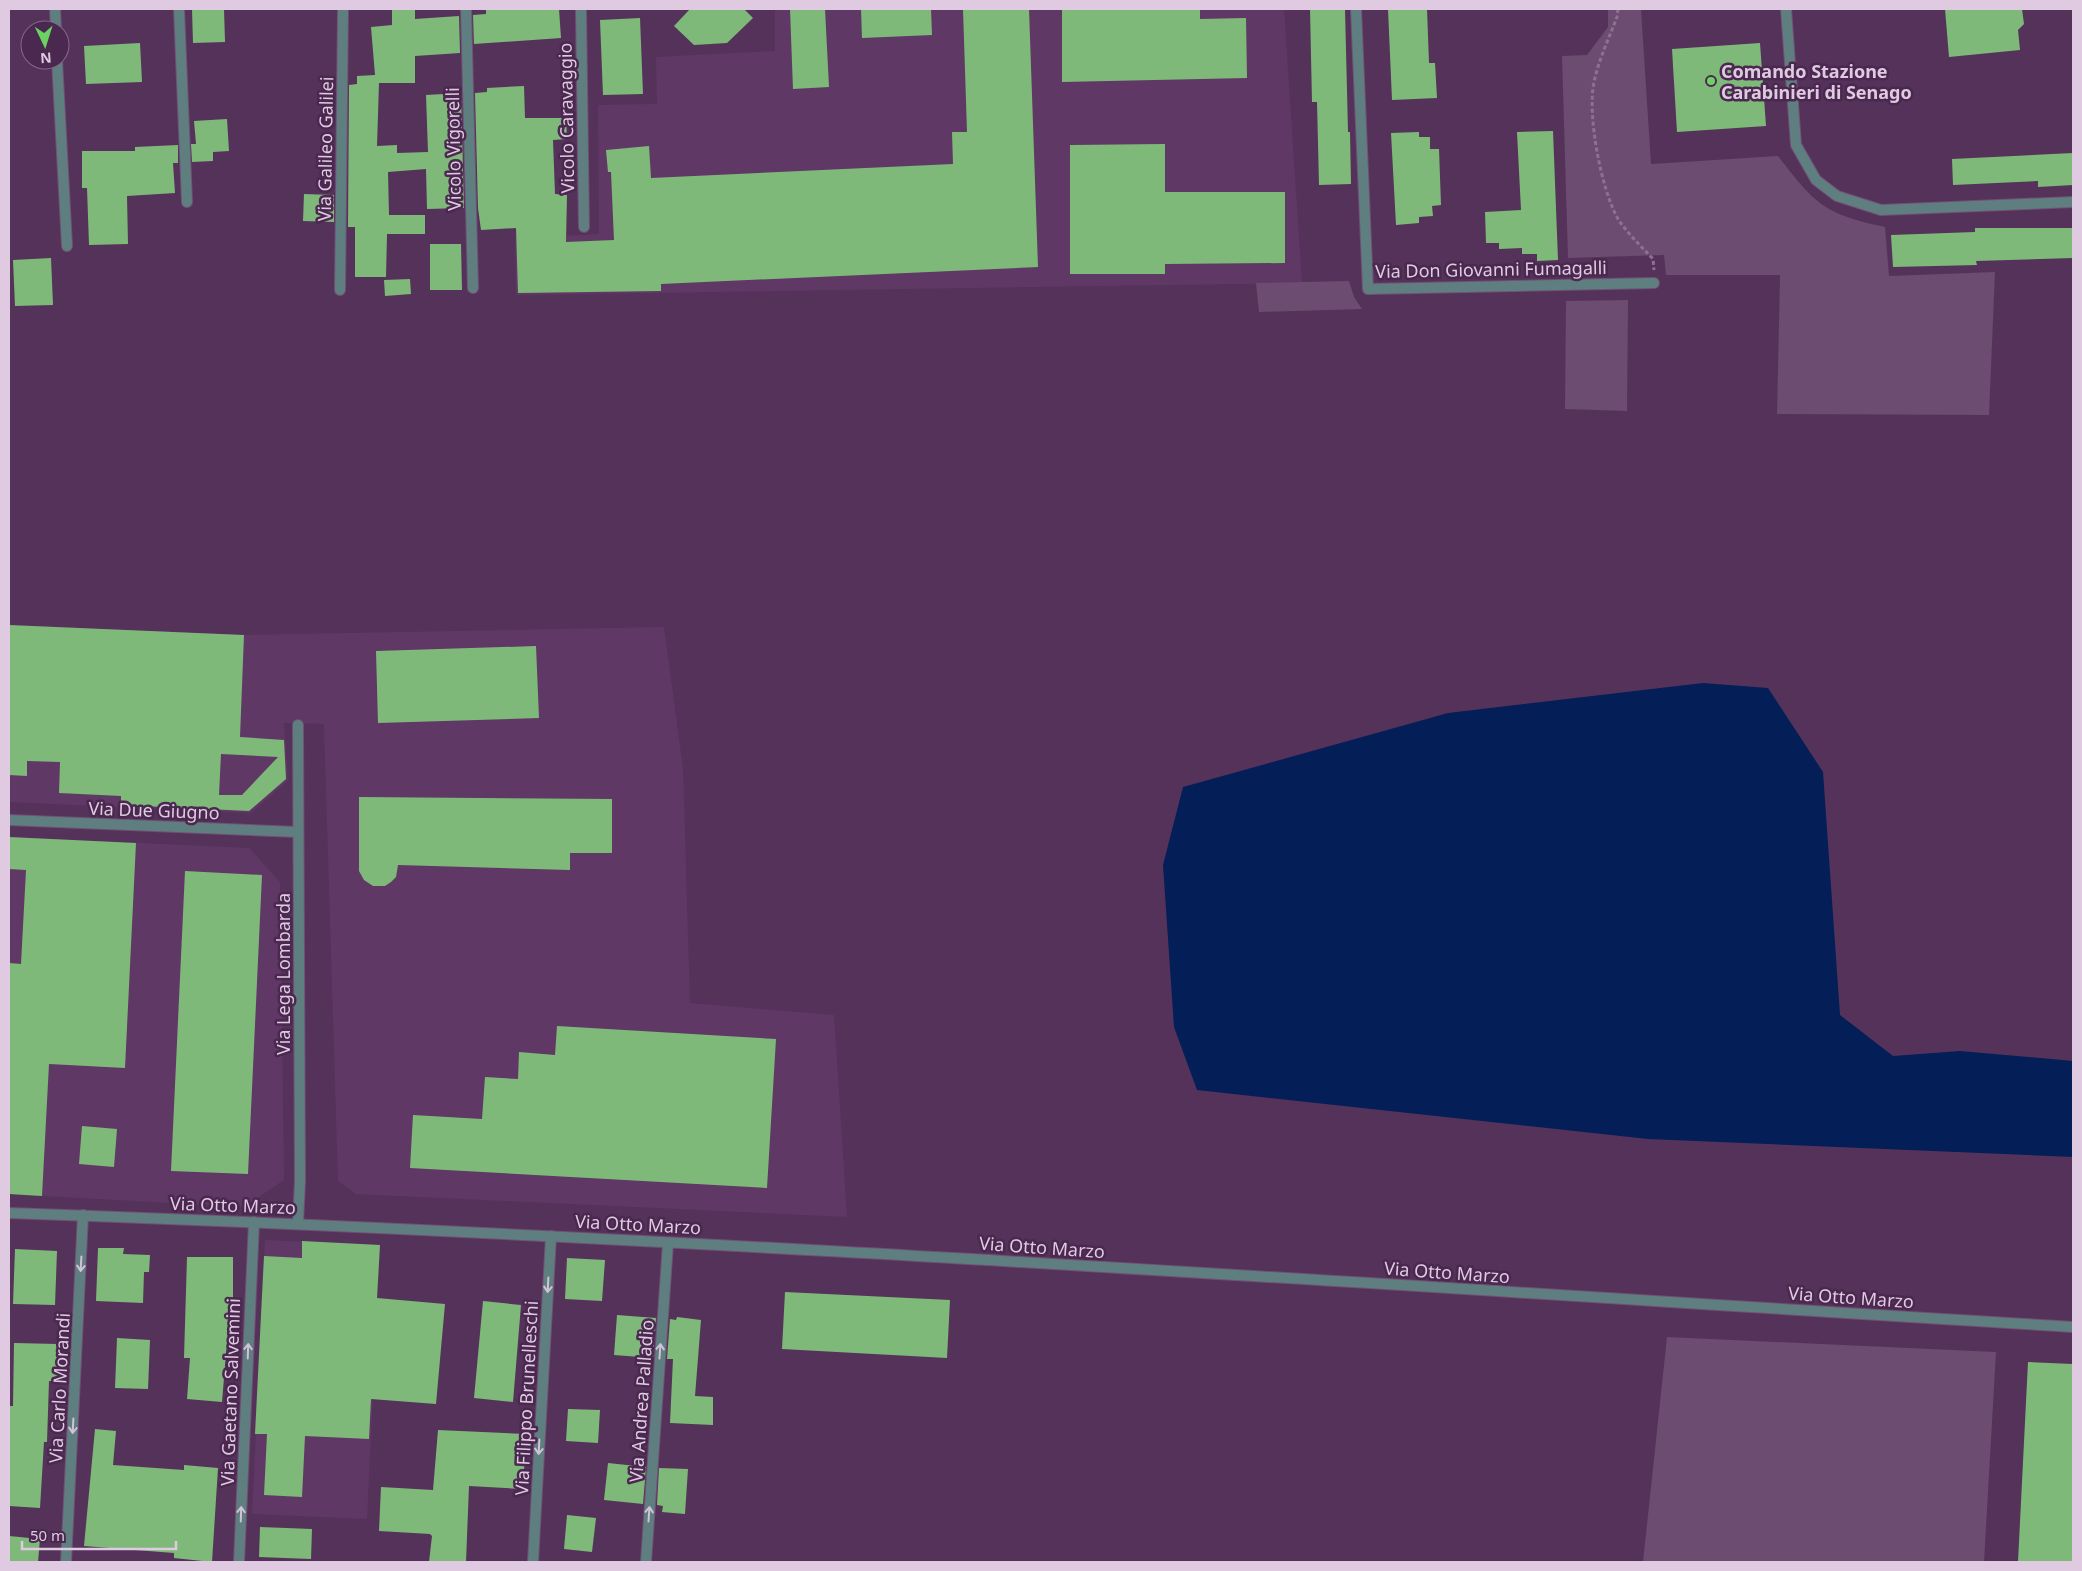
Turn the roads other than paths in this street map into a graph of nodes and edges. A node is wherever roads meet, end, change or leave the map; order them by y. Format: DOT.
graph roads {
  1 [pos="179,9"];
  2 [pos="343,9"];
  3 [pos="466,9"];
  4 [pos="581,9"];
  5 [pos="1356,9"];
  6 [pos="1786,9"];
  7 [pos="58,70"];
  8 [pos="186,202"];
  9 [pos="2073,202"];
  10 [pos="584,226"];
  11 [pos="67,246"];
  12 [pos="1654,283"];
  13 [pos="473,288"];
  14 [pos="340,290"];
  15 [pos="298,725"];
  16 [pos="9,820"];
  17 [pos="298,832"];
  18 [pos="9,1213"];
  19 [pos="83,1215"];
  20 [pos="254,1222"];
  21 [pos="298,1223"];
  22 [pos="551,1236"];
  23 [pos="668,1243"];
  24 [pos="2073,1327"];
  25 [pos="66,1562"];
  26 [pos="239,1562"];
  27 [pos="533,1562"];
  28 [pos="646,1562"];
  1 -- 8 [label="street"];
  2 -- 14 [label="street, Via Galileo Galilei"];
  3 -- 13 [label="street, Vicolo Vigorelli"];
  4 -- 10 [label="street, Vicolo Caravaggio"];
  5 -- 12 [label="street, Via Don Giovanni Fumagalli"];
  6 -- 9 [label="street"];
  7 -- 11 [label="street"];
  15 -- 17 [label="street, Via Lega Lombarda"];
  16 -- 17 [label="street, Via Due Giugno"];
  17 -- 21 [label="street, Via Lega Lombarda"];
  18 -- 19 [label="street, Via Otto Marzo"];
  19 -- 20 [label="street, Via Otto Marzo"];
  19 -- 25 [label="street, Via Carlo Morandi, one-way"];
  20 -- 21 [label="street, Via Otto Marzo"];
  26 -- 20 [label="street, Via Gaetano Salvemini, one-way"];
  21 -- 22 [label="street, Via Otto Marzo"];
  22 -- 23 [label="street, Via Otto Marzo"];
  22 -- 27 [label="street, Via Filippo Brunelleschi, one-way"];
  23 -- 24 [label="street, Via Otto Marzo"];
  28 -- 23 [label="street, Via Andrea Palladio, one-way"];
}
